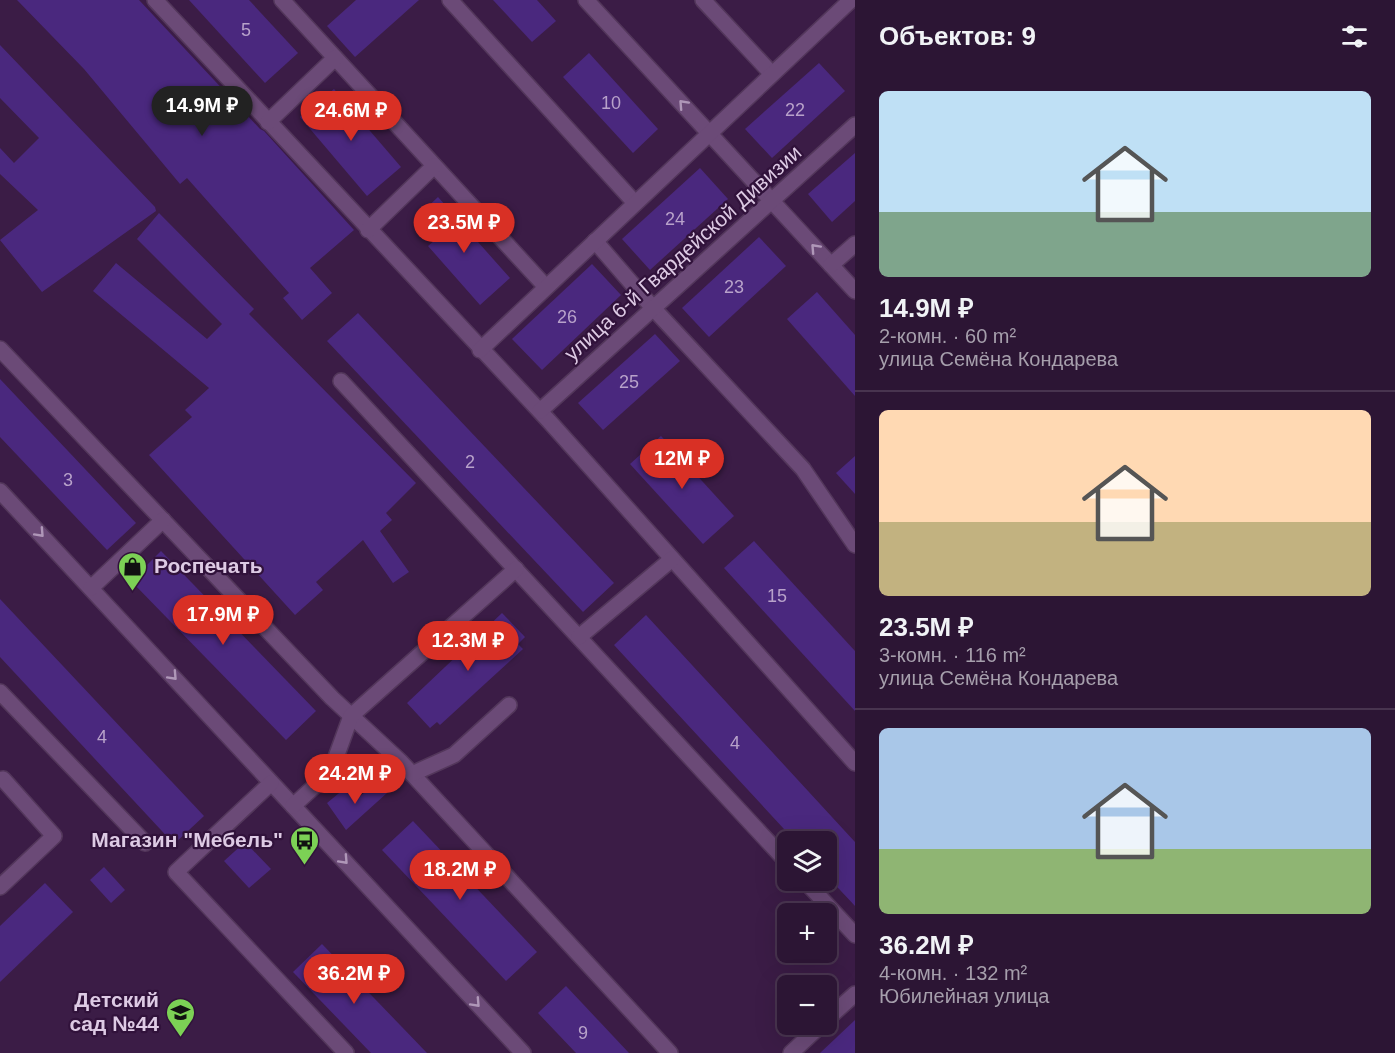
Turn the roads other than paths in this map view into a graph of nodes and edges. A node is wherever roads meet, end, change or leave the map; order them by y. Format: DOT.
graph roads {
  1 [pos="282,0"];
  2 [pos="450,0"];
  3 [pos="586,0"];
  4 [pos="703,0"];
  5 [pos="849,0"];
  6 [pos="160,2"];
  7 [pos="335,58"];
  8 [pos="771,74"];
  9 [pos="268,122"];
  10 [pos="855,125"];
  11 [pos="709,133"];
  12 [pos="434,166"];
  13 [pos="771,201"];
  14 [pos="635,203"];
  15 [pos="368,230"];
  16 [pos="595,241"];
  17 [pos="855,244"];
  18 [pos="831,265"];
  19 [pos="546,287"];
  20 [pos="855,291"];
  21 [pos="653,308"];
  22 [pos="0,349"];
  23 [pos="480,350"];
  24 [pos="341,381"];
  25 [pos="540,411"];
  26 [pos="0,491"];
  27 [pos="163,520"];
  28 [pos="855,545"];
  29 [pos="672,559"];
  30 [pos="516,569"];
  31 [pos="91,588"];
  32 [pos="579,637"];
  33 [pos="0,692"];
  34 [pos="509,705"];
  35 [pos="351,716"];
  36 [pos="855,764"];
  37 [pos="411,774"];
  38 [pos="3,779"];
  39 [pos="271,783"];
  40 [pos="293,806"];
  41 [pos="145,843"];
  42 [pos="777,850"];
  43 [pos="0,887"];
  44 [pos="814,891"];
  45 [pos="855,935"];
  46 [pos="855,994"];
  47 [pos="837,1010"];
  48 [pos="810,1035"];
  49 [pos="346,1053"];
  50 [pos="523,1053"];
  51 [pos="670,1053"];
  52 [pos="791,1053"];
  1 -- 7 [label="street"];
  2 -- 14 [label="street"];
  11 -- 3 [label="street, one-way"];
  4 -- 8 [label="street"];
  5 -- 8 [label="street"];
  6 -- 9 [label="street"];
  7 -- 9 [label="street"];
  7 -- 12 [label="street"];
  8 -- 11 [label="street"];
  9 -- 15 [label="street"];
  10 -- 13 [label="street, улица 6-й Гвардейской Дивизии"];
  11 -- 13 [label="street"];
  11 -- 14 [label="street"];
  12 -- 15 [label="street"];
  12 -- 19 [label="street"];
  18 -- 13 [label="street, one-way"];
  13 -- 21 [label="street, улица 6-й Гвардейской Дивизии"];
  14 -- 16 [label="street"];
  15 -- 23 [label="street"];
  16 -- 19 [label="street"];
  16 -- 21 [label="street"];
  17 -- 18 [label="street"];
  18 -- 20 [label="street"];
  19 -- 23 [label="street"];
  21 -- 25 [label="street, улица 6-й Гвардейской Дивизии"];
  21 -- 28 [label="street"];
  22 -- 27 [label="street"];
  23 -- 25 [label="street"];
  24 -- 30 [label="street"];
  25 -- 29 [label="street"];
  26 -- 31 [label="street, one-way"];
  27 -- 31 [label="street"];
  27 -- 35 [label="street"];
  29 -- 32 [label="street"];
  29 -- 36 [label="street"];
  30 -- 32 [label="street"];
  30 -- 35 [label="street"];
  31 -- 39 [label="street, one-way"];
  32 -- 42 [label="street"];
  33 -- 41 [label="street"];
  34 -- 37 [label="street"];
  35 -- 37 [label="street"];
  35 -- 40 [label="street"];
  37 -- 51 [label="street"];
  38 -- 43 [label="street"];
  39 -- 40 [label="street"];
  39 -- 49 [label="street"];
  40 -- 50 [label="street, one-way"];
  44 -- 45 [label="street"];
  46 -- 47 [label="street"];
  48 -- 52 [label="street"];
}
